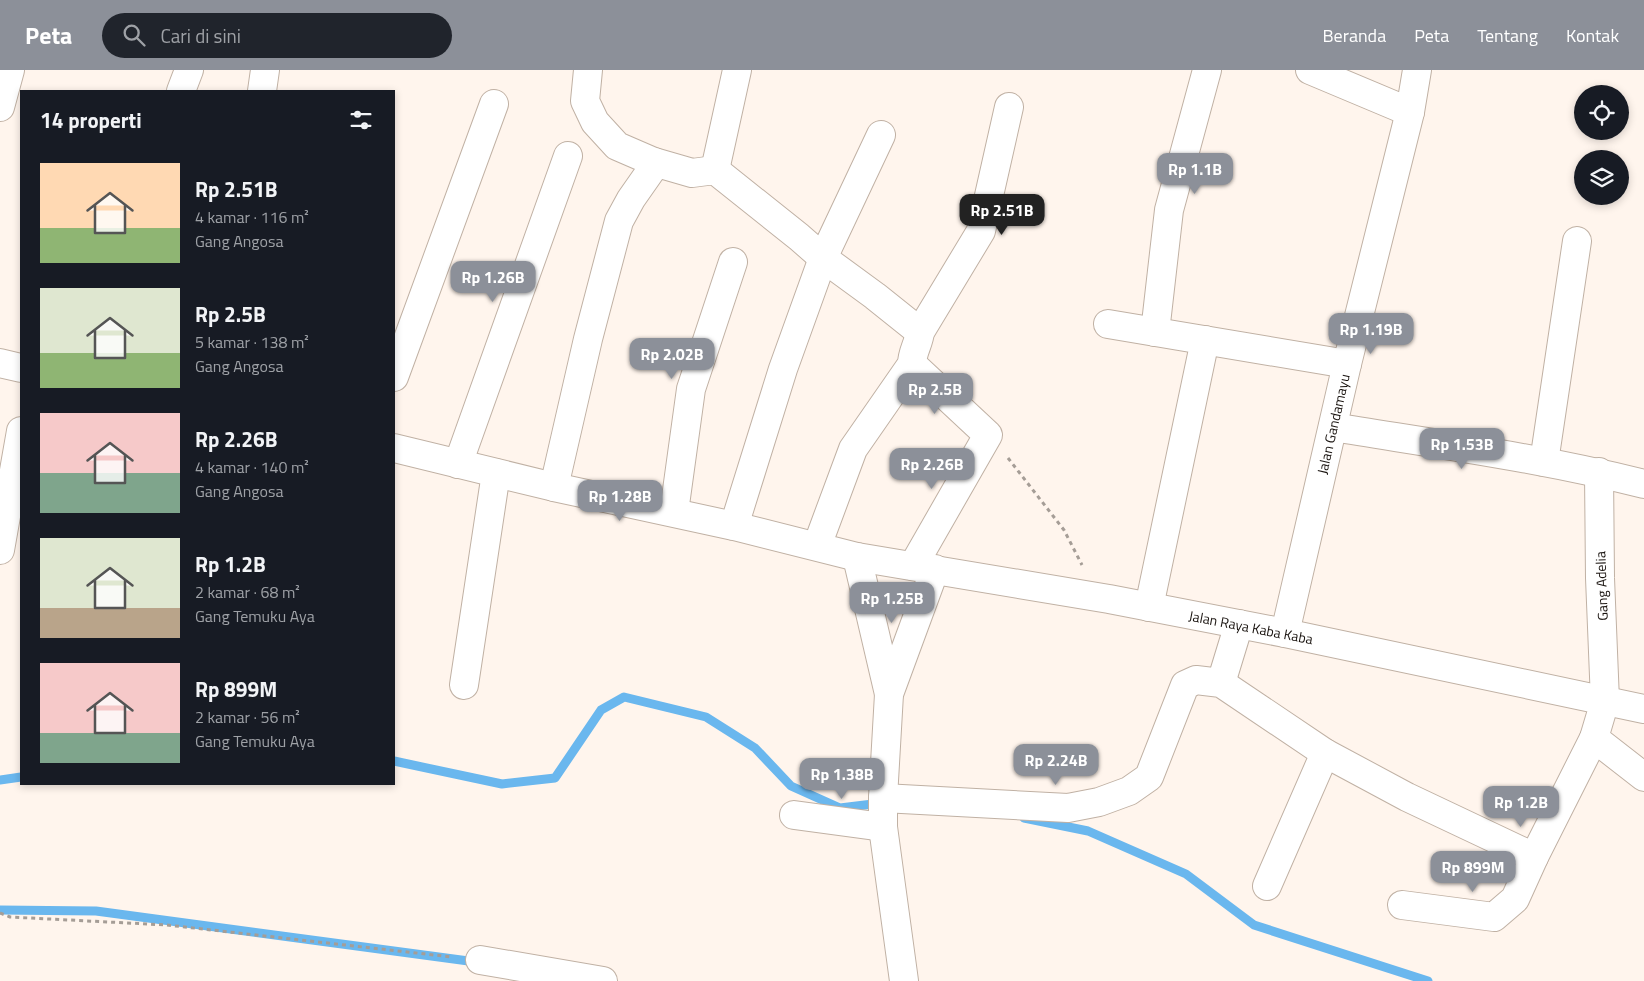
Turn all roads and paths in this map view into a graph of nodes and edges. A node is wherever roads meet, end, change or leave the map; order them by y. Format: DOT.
graph roads {
  1 [pos="10,70"];
  2 [pos="189,70"];
  3 [pos="265,70"];
  4 [pos="588,70"];
  5 [pos="737,70"];
  6 [pos="1207,70"];
  7 [pos="1310,70"];
  8 [pos="1417,70"];
  9 [pos="181,90"];
  10 [pos="262,90"];
  11 [pos="494,104"];
  12 [pos="0,107"];
  13 [pos="1009,107"];
  14 [pos="1410,112"];
  15 [pos="881,135"];
  16 [pos="568,156"];
  17 [pos="714,170"];
  18 [pos="649,171"];
  19 [pos="1578,241"];
  20 [pos="823,258"];
  21 [pos="732,262"];
  22 [pos="1108,324"];
  23 [pos="1154,332"];
  24 [pos="1205,340"];
  25 [pos="916,349"];
  26 [pos="0,363"];
  27 [pos="1347,364"];
  28 [pos="20,368"];
  29 [pos="395,374"];
  30 [pos="1333,427"];
  31 [pos="20,435"];
  32 [pos="988,435"];
  33 [pos="395,448"];
  34 [pos="1544,462"];
  35 [pos="458,464"];
  36 [pos="1599,472"];
  37 [pos="496,473"];
  38 [pos="1644,484"];
  39 [pos="554,487"];
  40 [pos="5,494"];
  41 [pos="674,512"];
  42 [pos="734,526"];
  43 [pos="817,546"];
  44 [pos="0,550"];
  45 [pos="856,556"];
  46 [pos="924,568"];
  47 [pos="1100,598"];
  48 [pos="1150,607"];
  49 [pos="1239,624"];
  50 [pos="1285,633"];
  51 [pos="1221,683"];
  52 [pos="464,685"];
  53 [pos="890,694"];
  54 [pos="1605,700"];
  55 [pos="1644,709"];
  56 [pos="1594,738"];
  57 [pos="1325,753"];
  58 [pos="1644,777"];
  59 [pos="882,798"];
  60 [pos="794,815"];
  61 [pos="883,827"];
  62 [pos="1534,857"];
  63 [pos="1268,886"];
  64 [pos="1402,905"];
  65 [pos="0,913"];
  66 [pos="480,960"];
  67 [pos="603,981"];
  68 [pos="904,981"];
  1 -- 12 [label="street"];
  2 -- 9 [label="street"];
  3 -- 10 [label="street"];
  4 -- 18 [label="street"];
  5 -- 17 [label="street"];
  6 -- 23 [label="street"];
  7 -- 14 [label="street"];
  8 -- 14 [label="street, Jalan Gandamayu"];
  11 -- 29 [label="street"];
  13 -- 25 [label="street"];
  14 -- 27 [label="street, Jalan Gandamayu"];
  15 -- 20 [label="street"];
  16 -- 35 [label="street"];
  17 -- 18 [label="street"];
  17 -- 20 [label="street"];
  18 -- 39 [label="street"];
  19 -- 34 [label="street"];
  20 -- 25 [label="street"];
  20 -- 42 [label="street"];
  21 -- 41 [label="street"];
  22 -- 23 [label="street"];
  23 -- 24 [label="street"];
  24 -- 27 [label="street"];
  24 -- 48 [label="street"];
  25 -- 32 [label="street"];
  25 -- 43 [label="street"];
  26 -- 28 [label="street"];
  27 -- 30 [label="street, Jalan Gandamayu"];
  30 -- 34 [label="street"];
  30 -- 50 [label="street, Jalan Gandamayu"];
  31 -- 40 [label="street"];
  32 -- 46 [label="street"];
  32 -- 47 [label="path"];
  33 -- 35 [label="street, Jalan Raya Kaba Kaba"];
  34 -- 36 [label="street"];
  35 -- 37 [label="street, Jalan Raya Kaba Kaba"];
  36 -- 38 [label="street"];
  36 -- 54 [label="street, Gang Adelia"];
  37 -- 39 [label="street, Jalan Raya Kaba Kaba"];
  37 -- 52 [label="street"];
  39 -- 41 [label="street, Jalan Raya Kaba Kaba"];
  40 -- 44 [label="street"];
  41 -- 42 [label="street, Jalan Raya Kaba Kaba"];
  42 -- 43 [label="street, Jalan Raya Kaba Kaba"];
  43 -- 45 [label="street, Jalan Raya Kaba Kaba"];
  45 -- 46 [label="street, Jalan Raya Kaba Kaba"];
  45 -- 53 [label="street"];
  46 -- 47 [label="street, Jalan Raya Kaba Kaba"];
  46 -- 53 [label="street"];
  47 -- 48 [label="street, Jalan Raya Kaba Kaba"];
  48 -- 49 [label="street, Jalan Raya Kaba Kaba"];
  49 -- 50 [label="street, Jalan Raya Kaba Kaba"];
  49 -- 51 [label="street"];
  50 -- 54 [label="street, Jalan Raya Kaba Kaba"];
  51 -- 57 [label="street"];
  51 -- 59 [label="street"];
  53 -- 59 [label="street"];
  54 -- 55 [label="street, Jalan Raya Kaba Kaba"];
  54 -- 56 [label="street, Gang Adelia"];
  56 -- 58 [label="street"];
  56 -- 62 [label="street, Gang Adelia"];
  57 -- 62 [label="street"];
  57 -- 63 [label="street"];
  59 -- 61 [label="street"];
  60 -- 61 [label="street"];
  61 -- 68 [label="street"];
  62 -- 64 [label="street, Gang Adelia"];
  65 -- 66 [label="path"];
  66 -- 67 [label="street"];
}
